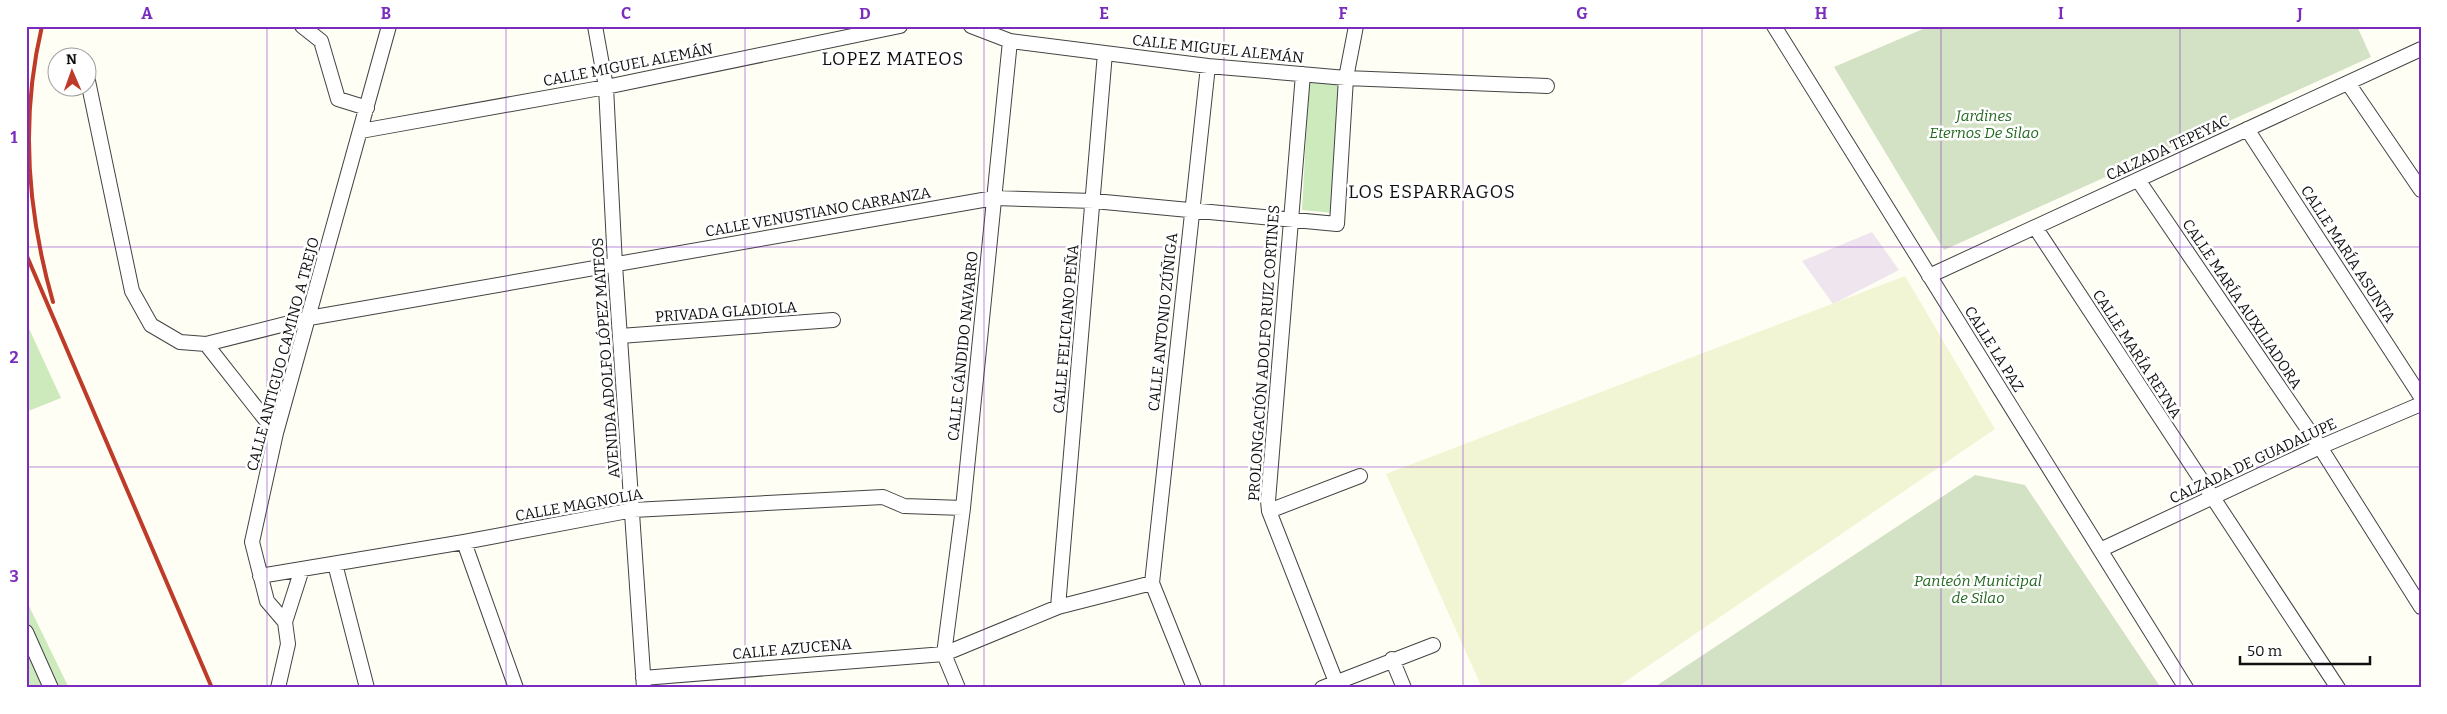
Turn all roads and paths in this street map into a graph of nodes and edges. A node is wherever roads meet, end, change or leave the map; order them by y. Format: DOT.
graph roads {
  1 [pos="302,26"];
  2 [pos="389,26"];
  3 [pos="595,26"];
  4 [pos="900,26"];
  5 [pos="971,26"];
  6 [pos="1356,26"];
  7 [pos="1774,26"];
  8 [pos="1010,41"];
  9 [pos="2421,49"];
  10 [pos="1105,53"];
  11 [pos="1208,66"];
  12 [pos="1303,74"];
  13 [pos="1346,78"];
  14 [pos="2348,83"];
  15 [pos="1548,86"];
  16 [pos="606,87"];
  17 [pos="92,98"];
  18 [pos="366,108"];
  19 [pos="2247,129"];
  20 [pos="361,131"];
  21 [pos="2138,180"];
  22 [pos="2421,190"];
  23 [pos="994,198"];
  24 [pos="1094,201"];
  25 [pos="1191,211"];
  26 [pos="1290,218"];
  27 [pos="2035,227"];
  28 [pos="615,265"];
  29 [pos="1929,276"];
  30 [pos="310,318"];
  31 [pos="833,320"];
  32 [pos="620,336"];
  33 [pos="206,344"];
  34 [pos="2421,397"];
  35 [pos="2421,404"];
  36 [pos="276,433"];
  37 [pos="2320,447"];
  38 [pos="1360,476"];
  39 [pos="2212,499"];
  40 [pos="964,508"];
  41 [pos="633,510"];
  42 [pos="1269,511"];
  43 [pos="464,542"];
  44 [pos="2100,550"];
  45 [pos="335,564"];
  46 [pos="302,570"];
  47 [pos="260,576"];
  48 [pos="1152,583"];
  49 [pos="1058,607"];
  50 [pos="2421,607"];
  51 [pos="284,622"];
  52 [pos="26,632"];
  53 [pos="1433,645"];
  54 [pos="944,654"];
  55 [pos="1392,659"];
  56 [pos="1336,682"];
  57 [pos="643,683"];
  58 [pos="51,688"];
  59 [pos="278,688"];
  60 [pos="367,688"];
  61 [pos="516,688"];
  62 [pos="958,688"];
  63 [pos="1194,688"];
  64 [pos="1322,688"];
  65 [pos="1404,688"];
  66 [pos="2186,688"];
  67 [pos="2338,688"];
  1 -- 18 [label="street"];
  2 -- 18 [label="street, CALLE ANTIGUO CAMINO A TREJO"];
  3 -- 16 [label="street, AVENIDA ADOLFO LÓPEZ MATEOS"];
  4 -- 16 [label="street, CALLE MIGUEL ALEMÁN"];
  5 -- 8 [label="street, CALLE MIGUEL ALEMÁN"];
  6 -- 13 [label="street"];
  7 -- 29 [label="street, CALLE LA PAZ"];
  8 -- 10 [label="street, CALLE MIGUEL ALEMÁN"];
  8 -- 23 [label="street, CALLE CÁNDIDO NAVARRO"];
  9 -- 14 [label="street, CALZADA TEPEYAC"];
  10 -- 11 [label="street, CALLE MIGUEL ALEMÁN"];
  10 -- 24 [label="street, CALLE FELICIANO PEÑA"];
  11 -- 12 [label="street, CALLE MIGUEL ALEMÁN"];
  11 -- 25 [label="street, CALLE ANTONIO ZÚÑIGA"];
  12 -- 13 [label="street, CALLE MIGUEL ALEMÁN"];
  12 -- 26 [label="street, PROLONGACIÓN ADOLFO RUIZ CORTINES"];
  13 -- 15 [label="street, CALLE MIGUEL ALEMÁN"];
  13 -- 26 [label="street, CALLE VENUSTIANO CARRANZA"];
  14 -- 19 [label="street, CALZADA TEPEYAC"];
  14 -- 22 [label="street"];
  16 -- 20 [label="street, CALLE MIGUEL ALEMÁN"];
  16 -- 28 [label="street, AVENIDA ADOLFO LÓPEZ MATEOS"];
  17 -- 33 [label="street, CALLE VENUSTIANO CARRANZA"];
  18 -- 20 [label="street, CALLE ANTIGUO CAMINO A TREJO"];
  19 -- 21 [label="street, CALZADA TEPEYAC"];
  19 -- 34 [label="street, CALLE MARÍA ASUNTA"];
  20 -- 30 [label="street, CALLE ANTIGUO CAMINO A TREJO"];
  21 -- 27 [label="street, CALZADA TEPEYAC"];
  21 -- 37 [label="street, CALLE MARÍA AUXILIADORA"];
  23 -- 24 [label="street, CALLE VENUSTIANO CARRANZA"];
  23 -- 28 [label="street, CALLE VENUSTIANO CARRANZA"];
  23 -- 40 [label="street, CALLE CÁNDIDO NAVARRO"];
  24 -- 25 [label="street, CALLE VENUSTIANO CARRANZA"];
  24 -- 49 [label="street, CALLE FELICIANO PEÑA"];
  25 -- 26 [label="street, CALLE VENUSTIANO CARRANZA"];
  25 -- 48 [label="street, CALLE ANTONIO ZÚÑIGA"];
  26 -- 42 [label="street, PROLONGACIÓN ADOLFO RUIZ CORTINES"];
  27 -- 29 [label="street, CALZADA TEPEYAC"];
  27 -- 39 [label="street, CALLE MARÍA REYNA"];
  28 -- 30 [label="street, CALLE VENUSTIANO CARRANZA"];
  28 -- 32 [label="street, AVENIDA ADOLFO LÓPEZ MATEOS"];
  29 -- 44 [label="street, CALLE LA PAZ"];
  30 -- 33 [label="street, CALLE VENUSTIANO CARRANZA"];
  30 -- 36 [label="street, CALLE ANTIGUO CAMINO A TREJO"];
  31 -- 32 [label="street, PRIVADA GLADIOLA"];
  32 -- 41 [label="street, AVENIDA ADOLFO LÓPEZ MATEOS"];
  33 -- 36 [label="street"];
  35 -- 37 [label="street, CALZADA DE GUADALUPE"];
  36 -- 47 [label="street, CALLE ANTIGUO CAMINO A TREJO"];
  37 -- 39 [label="street, CALZADA DE GUADALUPE"];
  37 -- 50 [label="street, CALLE MARÍA AUXILIADORA"];
  38 -- 42 [label="street"];
  39 -- 44 [label="street, CALZADA DE GUADALUPE"];
  39 -- 67 [label="street, CALLE MARÍA REYNA"];
  40 -- 41 [label="street, CALLE MAGNOLIA"];
  40 -- 54 [label="street, CALLE CÁNDIDO NAVARRO"];
  41 -- 43 [label="street, CALLE MAGNOLIA"];
  41 -- 57 [label="street, AVENIDA ADOLFO LÓPEZ MATEOS"];
  42 -- 56 [label="street, PROLONGACIÓN ADOLFO RUIZ CORTINES"];
  43 -- 45 [label="street, CALLE MAGNOLIA"];
  43 -- 61 [label="street"];
  44 -- 66 [label="street, CALLE LA PAZ"];
  45 -- 46 [label="street, CALLE MAGNOLIA"];
  45 -- 60 [label="street"];
  46 -- 47 [label="street, CALLE MAGNOLIA"];
  46 -- 51 [label="street"];
  47 -- 51 [label="street, CALLE ANTIGUO CAMINO A TREJO"];
  48 -- 49 [label="street, CALLE AZUCENA"];
  48 -- 63 [label="street"];
  49 -- 54 [label="street, CALLE AZUCENA"];
  51 -- 59 [label="street"];
  52 -- 58 [label="street"];
  53 -- 55 [label="street"];
  54 -- 57 [label="street, CALLE AZUCENA"];
  54 -- 62 [label="street"];
  55 -- 56 [label="street"];
  55 -- 65 [label="street"];
  56 -- 64 [label="street"];
}
